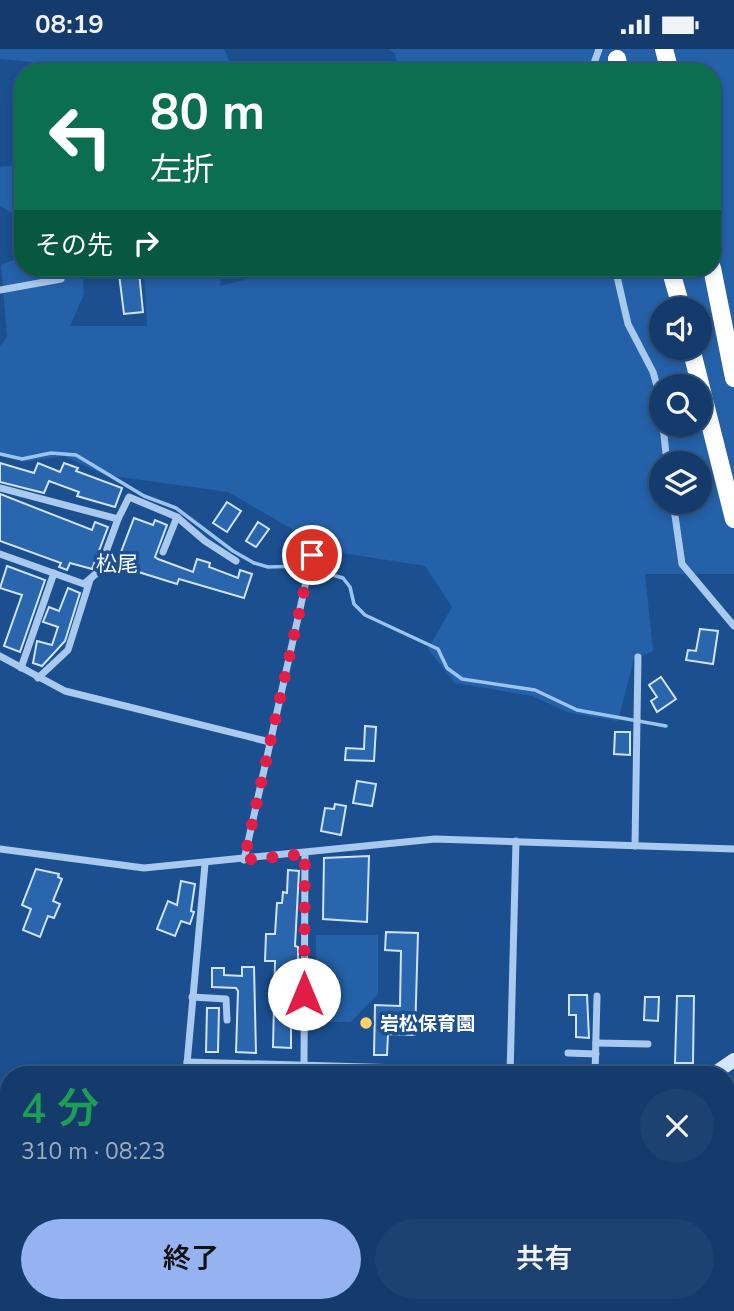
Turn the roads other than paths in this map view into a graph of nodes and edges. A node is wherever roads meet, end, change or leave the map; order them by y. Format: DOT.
graph roads {
  1 [pos="617,277"];
  2 [pos="673,277"];
  3 [pos="714,277"];
  4 [pos="61,279"];
  5 [pos="0,290"];
  6 [pos="678,297"];
  7 [pos="694,360"];
  8 [pos="654,374"];
  9 [pos="734,377"];
  10 [pos="0,488"];
  11 [pos="675,514"];
  12 [pos="177,517"];
  13 [pos="117,519"];
  14 [pos="734,519"];
  15 [pos="163,552"];
  16 [pos="0,554"];
  17 [pos="311,559"];
  18 [pos="236,561"];
  19 [pos="54,573"];
  20 [pos="90,580"];
  21 [pos="734,626"];
  22 [pos="0,656"];
  23 [pos="638,657"];
  24 [pos="21,668"];
  25 [pos="38,678"];
  26 [pos="270,742"];
  27 [pos="516,841"];
  28 [pos="635,846"];
  29 [pos="0,849"];
  30 [pos="734,849"];
  31 [pos="305,854"];
  32 [pos="244,860"];
  33 [pos="205,864"];
  34 [pos="597,996"];
  35 [pos="192,997"];
  36 [pos="227,1020"];
  37 [pos="596,1043"];
  38 [pos="648,1044"];
  39 [pos="568,1053"];
  40 [pos="596,1054"];
  41 [pos="187,1062"];
  42 [pos="187,1066"];
  43 [pos="304,1066"];
  44 [pos="510,1066"];
  45 [pos="596,1066"];
  1 -- 8 [label="street"];
  2 -- 6 [label="highway"];
  3 -- 9 [label="highway"];
  4 -- 5 [label="street"];
  7 -- 14 [label="highway"];
  10 -- 13 [label="street"];
  11 -- 21 [label="street"];
  12 -- 13 [label="street"];
  12 -- 15 [label="street"];
  12 -- 18 [label="street"];
  13 -- 20 [label="street"];
  16 -- 19 [label="street"];
  17 -- 26 [label="street"];
  19 -- 20 [label="street"];
  19 -- 24 [label="street"];
  20 -- 25 [label="street"];
  22 -- 24 [label="street"];
  23 -- 28 [label="street"];
  24 -- 25 [label="street"];
  25 -- 26 [label="street"];
  26 -- 32 [label="street"];
  27 -- 28 [label="street"];
  27 -- 31 [label="street"];
  27 -- 44 [label="street"];
  28 -- 30 [label="street"];
  29 -- 33 [label="street"];
  31 -- 32 [label="street"];
  31 -- 43 [label="street"];
  32 -- 33 [label="street"];
  33 -- 35 [label="street"];
  34 -- 37 [label="street"];
  35 -- 36 [label="street"];
  35 -- 41 [label="street"];
  37 -- 38 [label="street"];
  37 -- 40 [label="street"];
  39 -- 40 [label="street"];
  40 -- 45 [label="street"];
  41 -- 42 [label="street"];
  41 -- 43 [label="street"];
}
